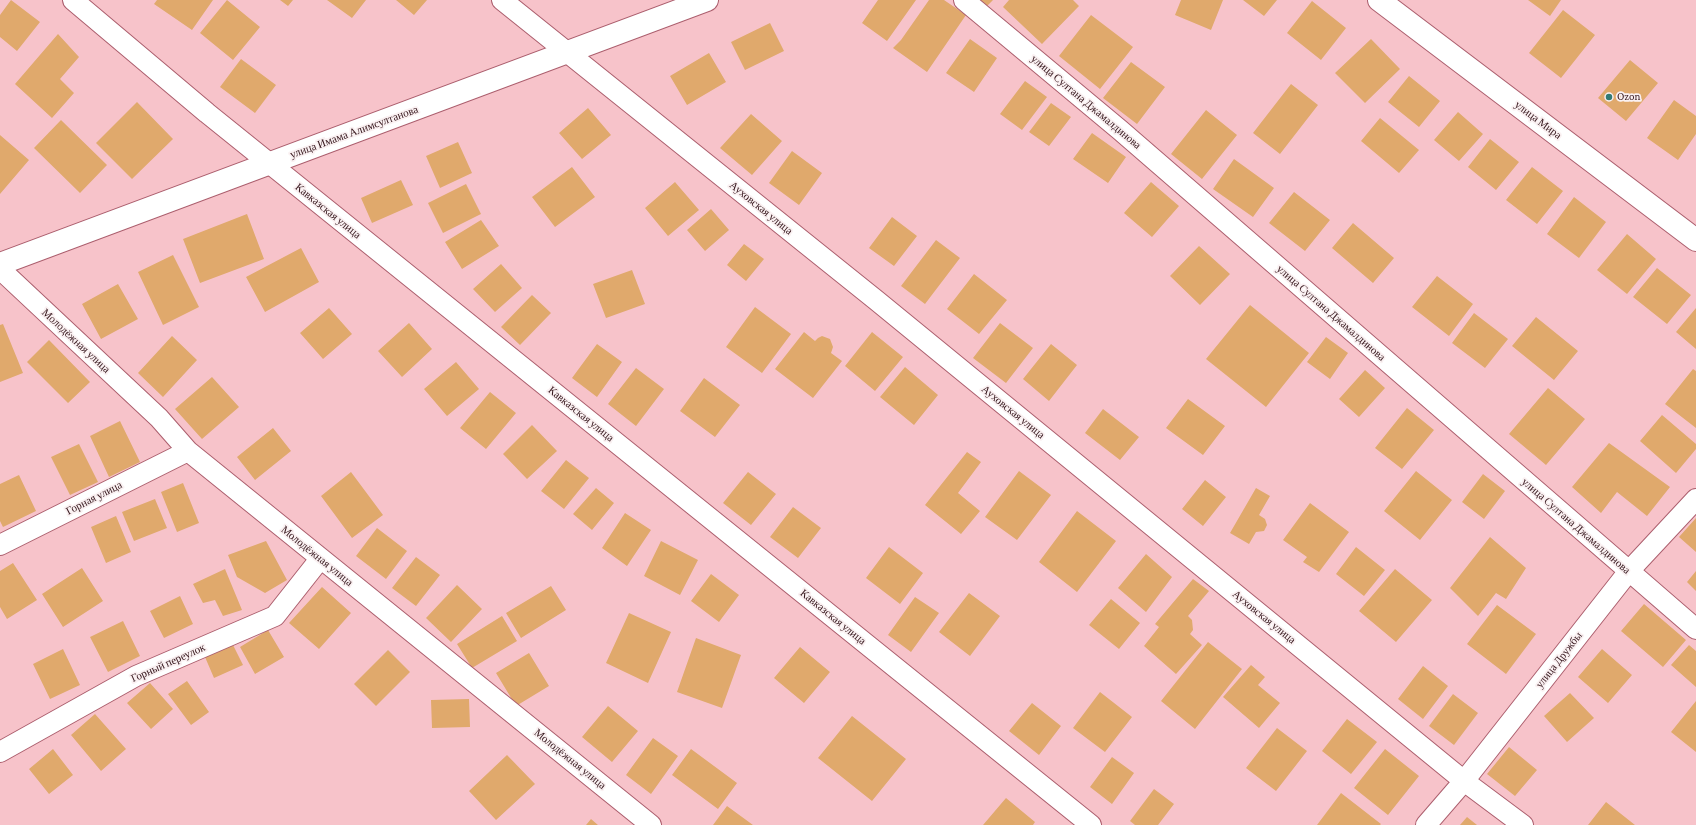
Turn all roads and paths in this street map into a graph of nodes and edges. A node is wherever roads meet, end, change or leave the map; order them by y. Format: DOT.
graph roads {
  1 [pos="73,0"];
  2 [pos="502,0"];
  3 [pos="707,0"];
  4 [pos="964,0"];
  5 [pos="1380,0"];
  6 [pos="567,52"];
  7 [pos="270,164"];
  8 [pos="1696,240"];
  9 [pos="0,264"];
  10 [pos="0,269"];
  11 [pos="188,451"];
  12 [pos="1696,499"];
  13 [pos="0,545"];
  14 [pos="320,559"];
  15 [pos="1629,571"];
  16 [pos="1696,630"];
  17 [pos="0,752"];
  18 [pos="1464,781"];
  19 [pos="651,825"];
  20 [pos="1091,825"];
  21 [pos="1426,825"];
  22 [pos="1523,825"];
  1 -- 7 [label="street, Кавказская улица"];
  2 -- 6 [label="street, Ауховская улица"];
  3 -- 6 [label="main road, улица Имама Алимсултанова"];
  4 -- 15 [label="street, улица Султана Джамалдинова"];
  5 -- 8 [label="main road, улица Мира"];
  6 -- 7 [label="main road, улица Имама Алимсултанова"];
  6 -- 18 [label="street, Ауховская улица"];
  7 -- 9 [label="main road, улица Имама Алимсултанова"];
  7 -- 20 [label="street, Кавказская улица"];
  10 -- 11 [label="street, Молодёжная улица"];
  11 -- 13 [label="street, Горная улица"];
  11 -- 14 [label="street, Молодёжная улица"];
  12 -- 15 [label="street, улица Дружбы"];
  14 -- 17 [label="street, Горный переулок"];
  14 -- 19 [label="street, Молодёжная улица"];
  15 -- 16 [label="street, улица Султана Джамалдинова"];
  15 -- 18 [label="street, улица Дружбы"];
  18 -- 21 [label="street, улица Дружбы"];
  18 -- 22 [label="street, Ауховская улица"];
}
